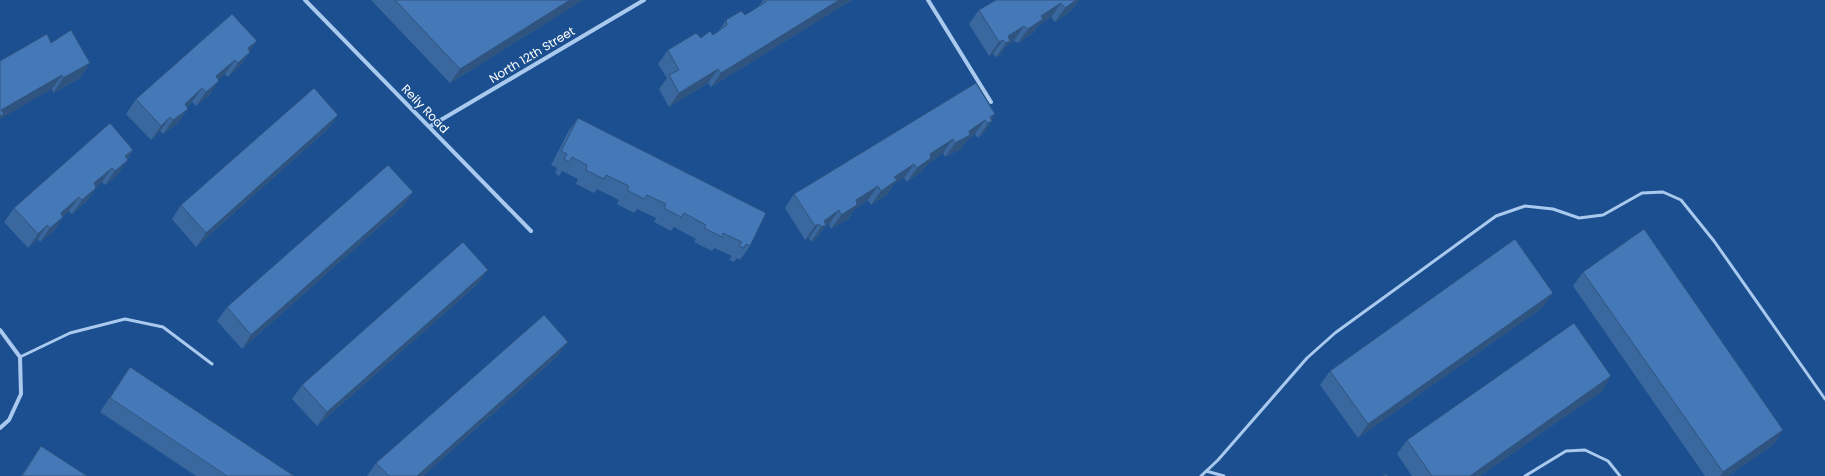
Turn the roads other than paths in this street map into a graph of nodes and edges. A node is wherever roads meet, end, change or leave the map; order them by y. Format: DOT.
graph roads {
  1 [pos="305,0"];
  2 [pos="644,0"];
  3 [pos="928,0"];
  4 [pos="991,102"];
  5 [pos="429,127"];
  6 [pos="531,232"];
  7 [pos="0,330"];
  8 [pos="20,358"];
  9 [pos="212,364"];
  10 [pos="1825,399"];
  11 [pos="0,428"];
  12 [pos="1206,471"];
  13 [pos="1201,476"];
  14 [pos="1224,476"];
  15 [pos="1526,476"];
  16 [pos="1620,476"];
  1 -- 5 [label="street, Reily Road"];
  2 -- 5 [label="street, North 12th Street"];
  3 -- 4 [label="street"];
  5 -- 6 [label="street, Reily Road"];
  7 -- 8 [label="street"];
  8 -- 9 [label="lane"];
  8 -- 11 [label="street"];
  10 -- 12 [label="lane"];
  12 -- 13 [label="lane"];
  12 -- 14 [label="lane"];
  15 -- 16 [label="lane"];
}
